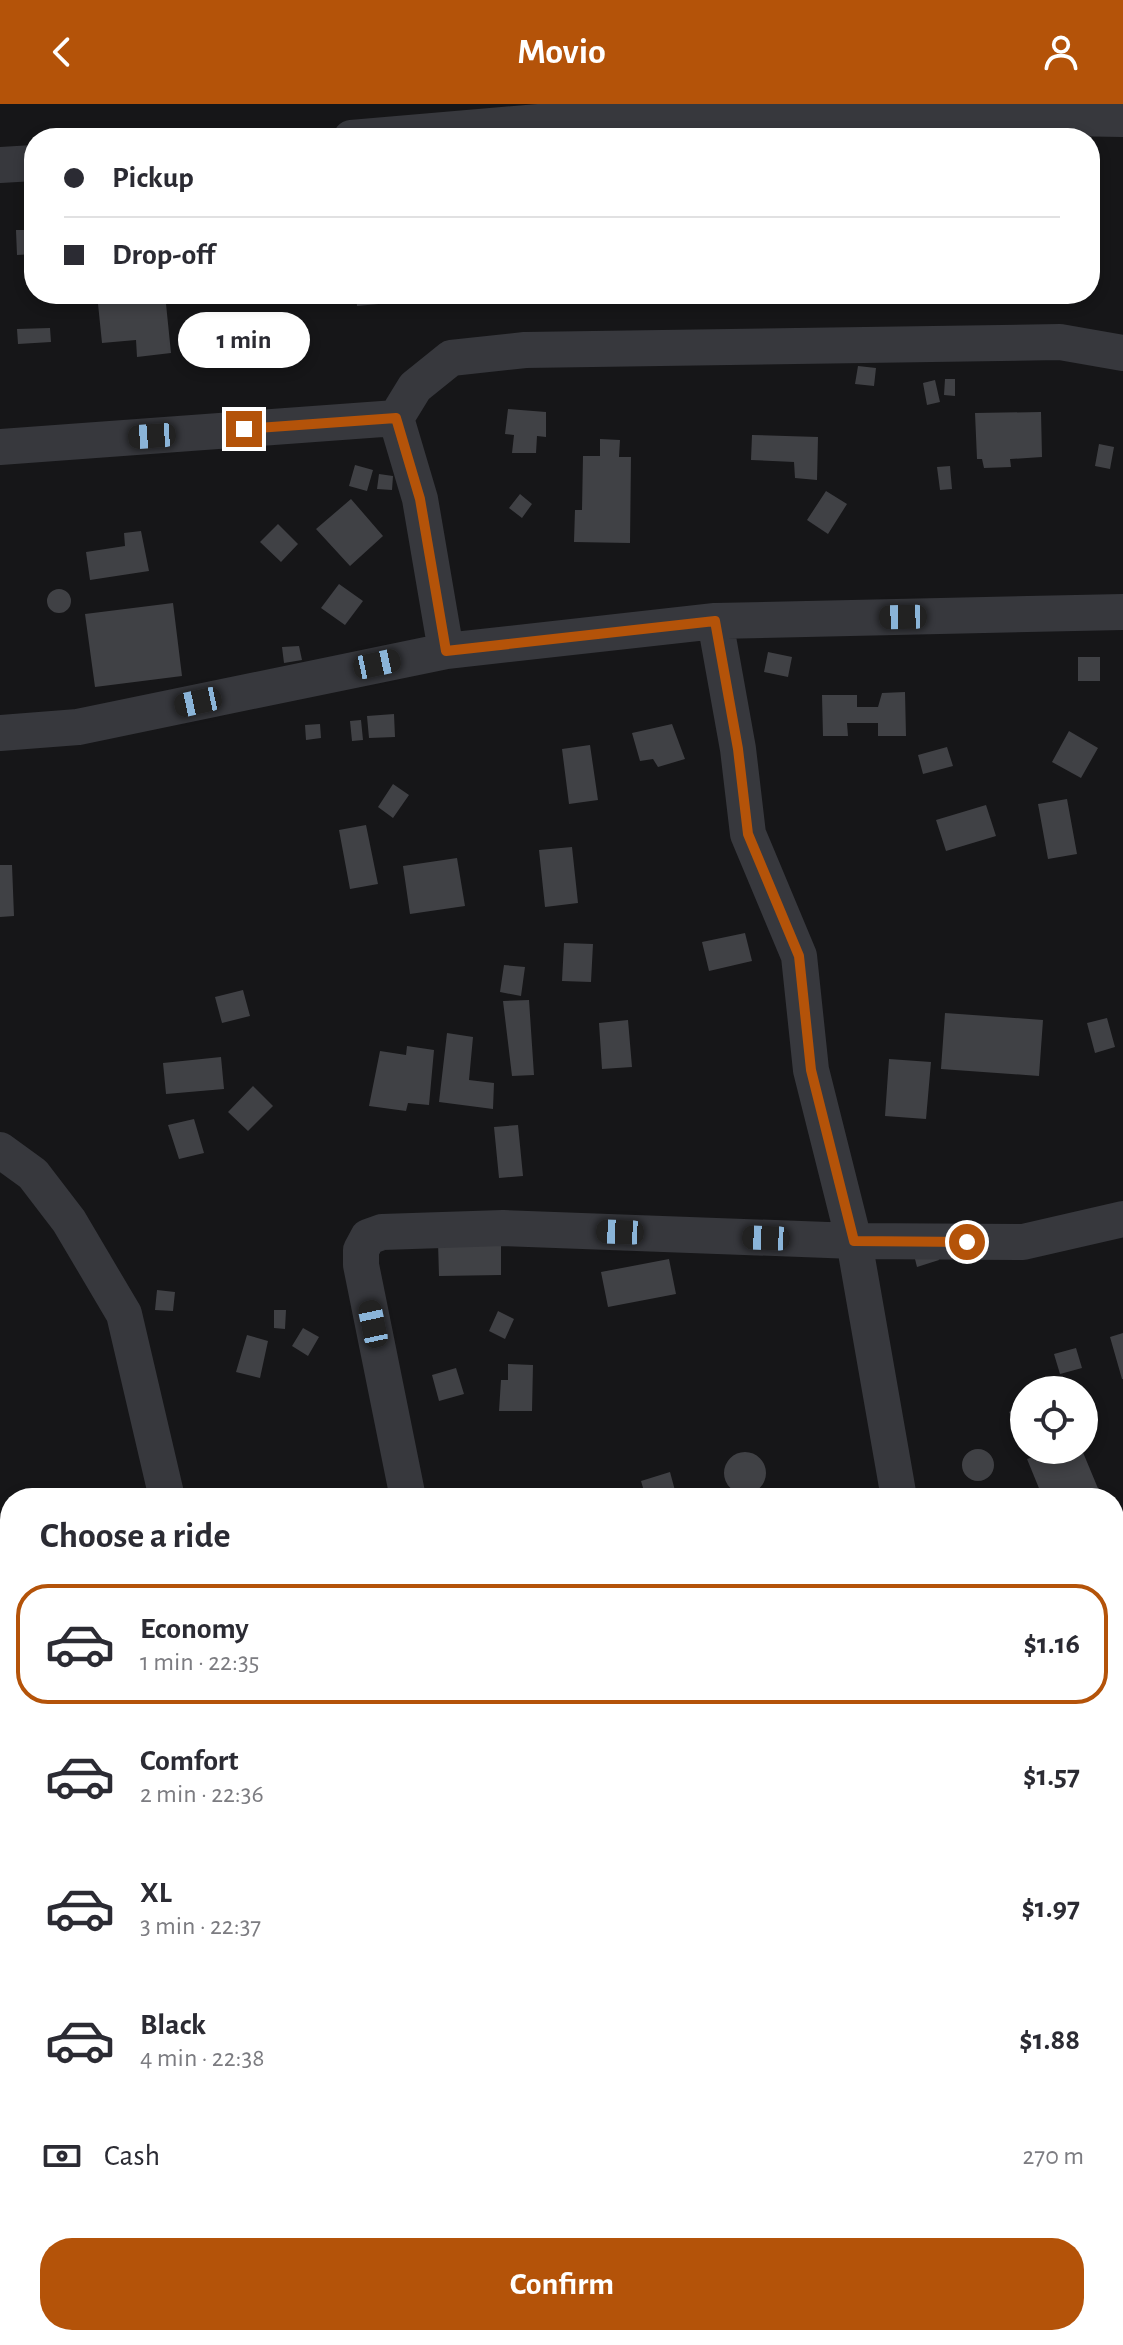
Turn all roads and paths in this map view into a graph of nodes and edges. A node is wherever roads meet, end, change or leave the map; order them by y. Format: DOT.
graph roads {
  1 [pos="668,107"];
  2 [pos="1123,119"];
  3 [pos="453,128"];
  4 [pos="24,164"];
  5 [pos="0,165"];
  6 [pos="1123,353"];
  7 [pos="396,418"];
  8 [pos="0,447"];
  9 [pos="1123,612"];
  10 [pos="715,621"];
  11 [pos="446,651"];
  12 [pos="0,733"];
  13 [pos="0,1150"];
  14 [pos="1123,1219"];
  15 [pos="854,1241"];
  16 [pos="166,1488"];
  17 [pos="406,1488"];
  18 [pos="897,1488"];
  1 -- 2 [label="street"];
  1 -- 3 [label="street"];
  4 -- 5 [label="street"];
  6 -- 7 [label="street"];
  7 -- 8 [label="street"];
  7 -- 11 [label="street"];
  9 -- 10 [label="street"];
  10 -- 11 [label="street"];
  10 -- 15 [label="street"];
  11 -- 12 [label="street"];
  13 -- 16 [label="street"];
  14 -- 15 [label="street"];
  15 -- 17 [label="street"];
  15 -- 18 [label="street"];
}
